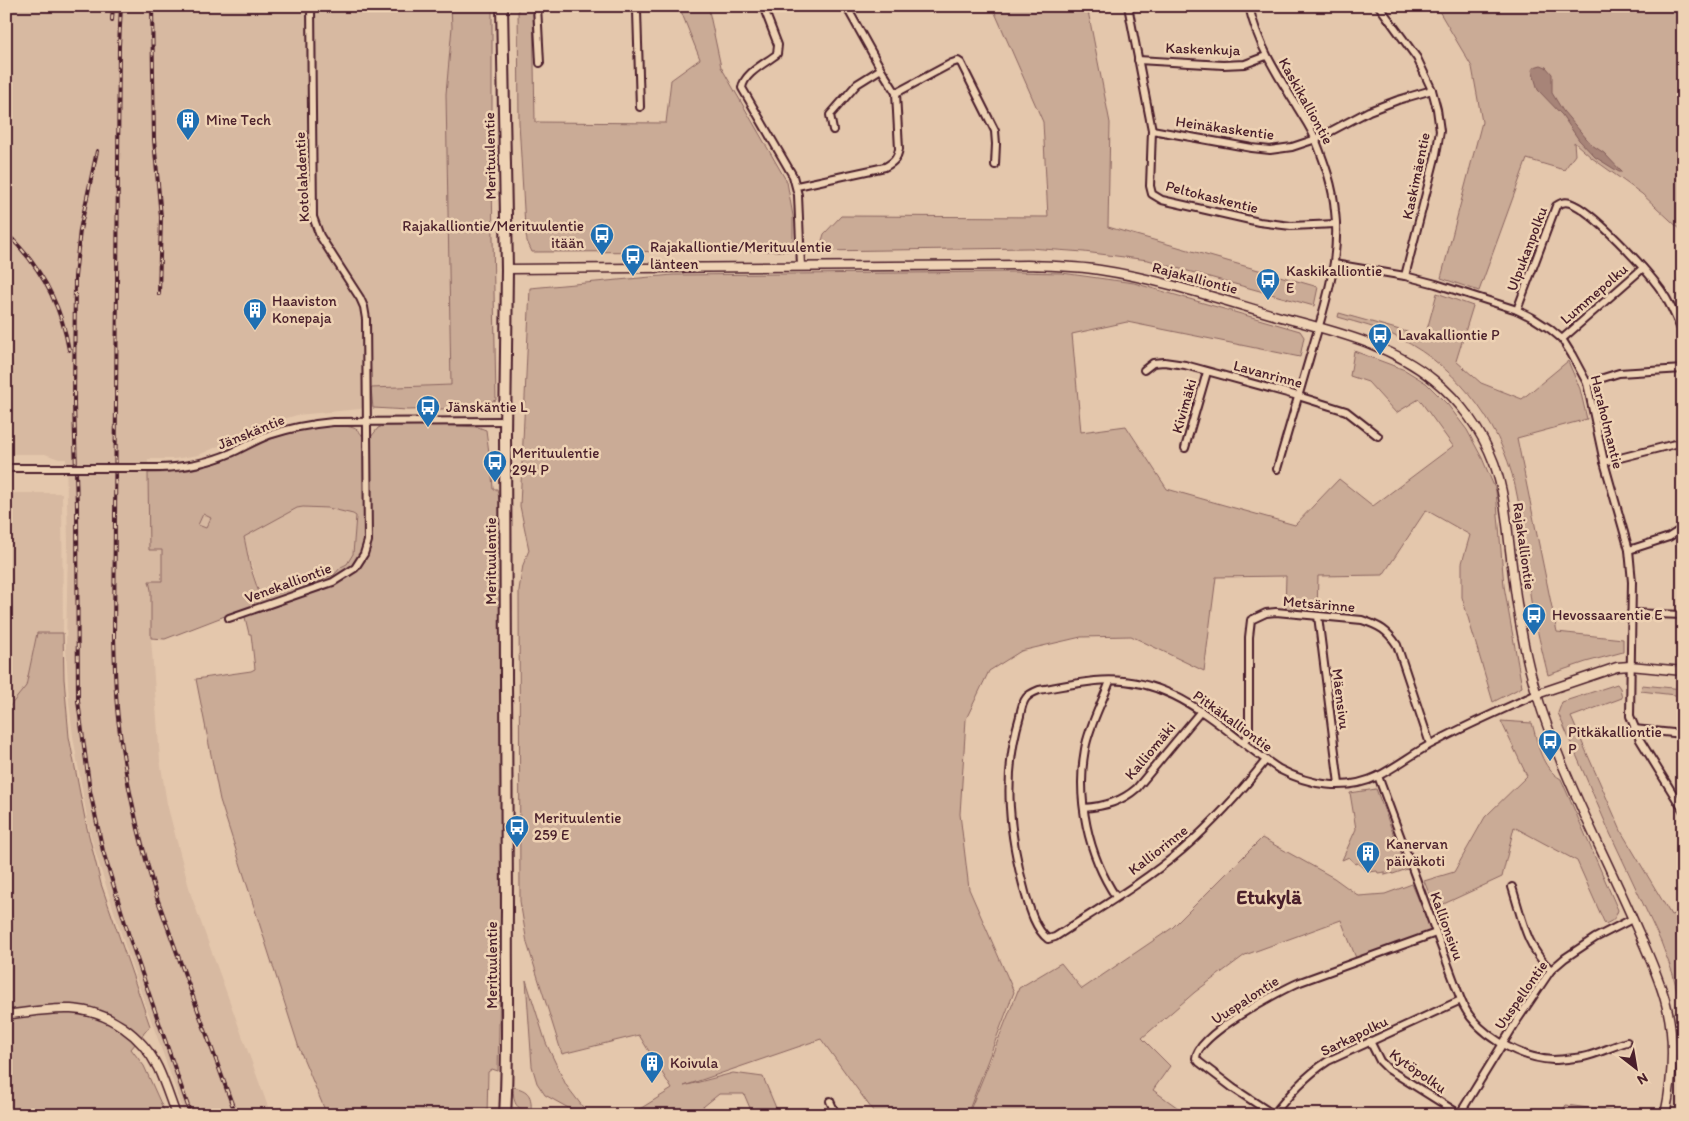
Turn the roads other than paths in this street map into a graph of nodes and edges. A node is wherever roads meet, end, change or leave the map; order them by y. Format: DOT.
graph roads {
  1 [pos="311,6"];
  2 [pos="502,6"];
  3 [pos="537,6"];
  4 [pos="635,6"];
  5 [pos="763,6"];
  6 [pos="846,6"];
  7 [pos="1128,6"];
  8 [pos="1249,6"];
  9 [pos="1378,6"];
  10 [pos="1266,56"];
  11 [pos="1138,60"];
  12 [pos="540,63"];
  13 [pos="881,69"];
  14 [pos="1432,90"];
  15 [pos="896,92"];
  16 [pos="640,107"];
  17 [pos="833,130"];
  18 [pos="1152,130"];
  19 [pos="1316,139"];
  20 [pos="995,164"];
  21 [pos="797,186"];
  22 [pos="1336,224"];
  23 [pos="1334,264"];
  24 [pos="801,266"];
  25 [pos="1643,268"];
  26 [pos="507,269"];
  27 [pos="1406,276"];
  28 [pos="1516,310"];
  29 [pos="1318,328"];
  30 [pos="1683,334"];
  31 [pos="1562,339"];
  32 [pos="1683,369"];
  33 [pos="1144,370"];
  34 [pos="1206,372"];
  35 [pos="1587,384"];
  36 [pos="1298,396"];
  37 [pos="506,421"];
  38 [pos="367,422"];
  39 [pos="1378,436"];
  40 [pos="1683,442"];
  41 [pos="1185,448"];
  42 [pos="1604,462"];
  43 [pos="6,468"];
  44 [pos="1277,468"];
  45 [pos="1683,528"];
  46 [pos="1629,550"];
  47 [pos="1631,613"];
  48 [pos="1683,615"];
  49 [pos="1318,616"];
  50 [pos="229,618"];
  51 [pos="1630,666"];
  52 [pos="1683,671"];
  53 [pos="1110,681"];
  54 [pos="1537,694"];
  55 [pos="1201,710"];
  56 [pos="1634,729"];
  57 [pos="1683,734"];
  58 [pos="1244,742"];
  59 [pos="1430,744"];
  60 [pos="1266,760"];
  61 [pos="1378,776"];
  62 [pos="1340,784"];
  63 [pos="1084,808"];
  64 [pos="1683,810"];
  65 [pos="1512,887"];
  66 [pos="1116,897"];
  67 [pos="1632,919"];
  68 [pos="1436,933"];
  69 [pos="1048,939"];
  70 [pos="1551,970"];
  71 [pos="1461,1000"];
  72 [pos="6,1015"];
  73 [pos="1370,1041"];
  74 [pos="1627,1042"];
  75 [pos="1503,1043"];
  76 [pos="830,1101"];
  77 [pos="176,1115"];
  78 [pos="505,1115"];
  79 [pos="836,1115"];
  80 [pos="1274,1115"];
  81 [pos="1460,1115"];
  82 [pos="1665,1115"];
  1 -- 38 [label="street, Kotolahdentie"];
  2 -- 26 [label="main road, Merituulentie"];
  3 -- 12 [label="street"];
  4 -- 16 [label="street"];
  5 -- 21 [label="street"];
  6 -- 13 [label="street"];
  7 -- 11 [label="street, Peltokaskentie"];
  8 -- 10 [label="street, Kaskikalliontie"];
  9 -- 14 [label="street, Kaskimäentie"];
  10 -- 11 [label="street, Kaskenkuja"];
  10 -- 19 [label="street, Kaskikalliontie"];
  11 -- 18 [label="street, Peltokaskentie"];
  13 -- 15 [label="street"];
  13 -- 17 [label="street"];
  14 -- 19 [label="street, Heinäkaskentie"];
  14 -- 27 [label="street, Kaskimäentie"];
  15 -- 20 [label="street"];
  15 -- 21 [label="street"];
  18 -- 19 [label="street, Heinäkaskentie"];
  18 -- 22 [label="street, Peltokaskentie"];
  19 -- 22 [label="street, Kaskikalliontie"];
  21 -- 24 [label="street"];
  22 -- 23 [label="street, Kaskikalliontie"];
  23 -- 27 [label="street, Haraholmantie"];
  23 -- 29 [label="street, Kaskikalliontie"];
  24 -- 26 [label="street, Rajakalliontie"];
  24 -- 29 [label="street, Rajakalliontie"];
  25 -- 28 [label="street, Ulpukanpolku"];
  25 -- 30 [label="street, Ulpukanpolku"];
  25 -- 31 [label="street, Lummepolku"];
  26 -- 37 [label="main road, Merituulentie"];
  27 -- 28 [label="street, Haraholmantie"];
  28 -- 31 [label="street, Haraholmantie"];
  29 -- 36 [label="street, Kaskikalliontie"];
  29 -- 54 [label="street, Rajakalliontie"];
  31 -- 35 [label="street, Haraholmantie"];
  32 -- 35 [label="street"];
  33 -- 34 [label="street, Lavanrinne"];
  34 -- 36 [label="street, Lavanrinne"];
  34 -- 41 [label="street, Kivimäki"];
  35 -- 42 [label="street, Haraholmantie"];
  36 -- 39 [label="street, Lavanrinne"];
  36 -- 44 [label="street, Kaskikalliontie"];
  37 -- 38 [label="street, Jänskäntie"];
  37 -- 78 [label="main road, Merituulentie"];
  38 -- 43 [label="street, Jänskäntie, bridge"];
  38 -- 50 [label="street, Venekalliontie"];
  40 -- 42 [label="street"];
  42 -- 46 [label="street, Haraholmantie"];
  45 -- 46 [label="street"];
  46 -- 47 [label="street, Haraholmantie"];
  47 -- 48 [label="street"];
  47 -- 51 [label="street, Haraholmantie"];
  49 -- 58 [label="street, Metsärinne"];
  49 -- 59 [label="street, Metsärinne"];
  49 -- 62 [label="street, Mäensivu"];
  51 -- 52 [label="street"];
  51 -- 54 [label="street"];
  51 -- 56 [label="street, Haraholmantie"];
  53 -- 55 [label="street, Pitkäkalliontie"];
  53 -- 63 [label="street"];
  53 -- 69 [label="street, Pitkäkalliontie"];
  54 -- 59 [label="street, Pitkäkalliontie"];
  54 -- 67 [label="street, Rajakalliontie"];
  55 -- 58 [label="street, Pitkäkalliontie"];
  55 -- 63 [label="street, Kalliomäki"];
  56 -- 57 [label="street"];
  56 -- 64 [label="street"];
  58 -- 60 [label="street, Pitkäkalliontie"];
  59 -- 61 [label="street, Pitkäkalliontie"];
  60 -- 62 [label="street, Pitkäkalliontie"];
  60 -- 66 [label="street, Kalliorinne"];
  61 -- 62 [label="street, Pitkäkalliontie"];
  61 -- 68 [label="street, Kallionsivu"];
  63 -- 66 [label="street"];
  65 -- 70 [label="street"];
  66 -- 69 [label="street, Kalliorinne"];
  67 -- 70 [label="street, Uuspellontie"];
  67 -- 82 [label="street, Rajakalliontie"];
  68 -- 71 [label="street, Kallionsivu"];
  68 -- 80 [label="street, Uuspalontie"];
  70 -- 75 [label="street, Uuspellontie"];
  71 -- 73 [label="street, Sarkapolku"];
  71 -- 75 [label="street, Kallionsivu"];
  72 -- 77 [label="street"];
  73 -- 80 [label="street, Sarkapolku"];
  73 -- 81 [label="street, Kytöpolku"];
  74 -- 75 [label="street, Kallionsivu"];
  75 -- 81 [label="street, Uuspellontie"];
  76 -- 79 [label="street"];
}
